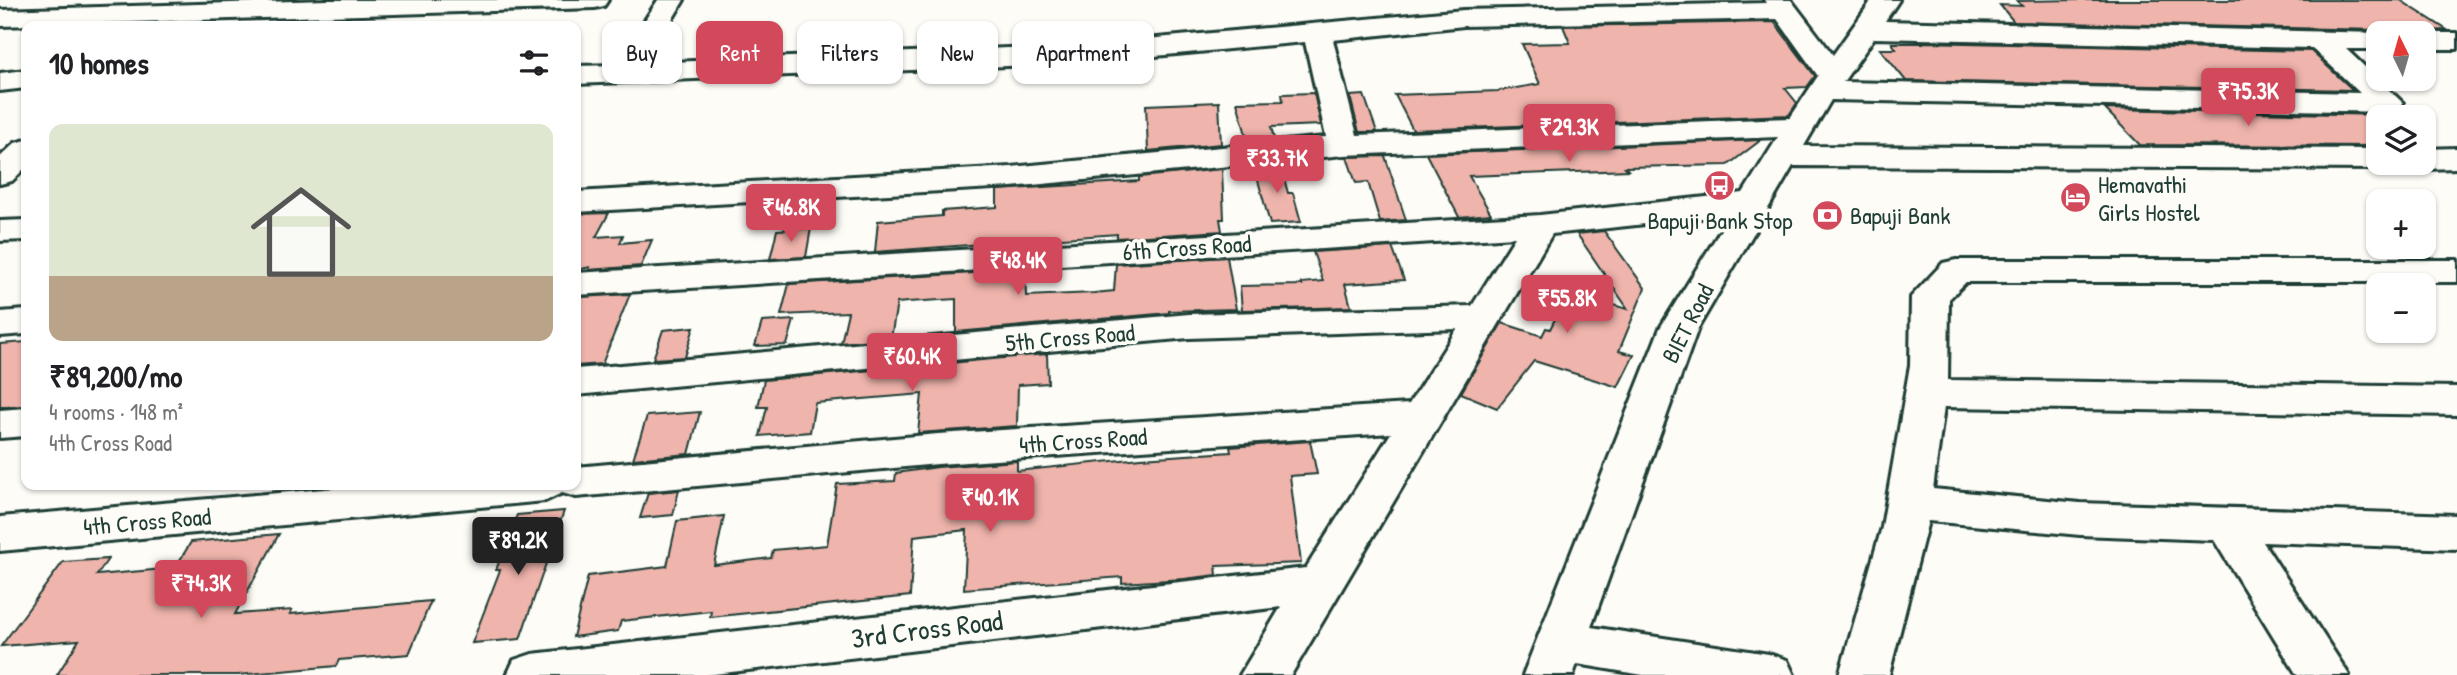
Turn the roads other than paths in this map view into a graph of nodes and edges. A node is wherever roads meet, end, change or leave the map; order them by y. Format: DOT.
graph roads {
  1 [pos="595,0"];
  2 [pos="671,0"];
  3 [pos="1781,5"];
  4 [pos="1876,15"];
  5 [pos="0,18"];
  6 [pos="658,21"];
  7 [pos="1318,33"];
  8 [pos="2320,40"];
  9 [pos="2366,41"];
  10 [pos="2436,41"];
  11 [pos="2456,42"];
  12 [pos="682,71"];
  13 [pos="602,74"];
  14 [pos="581,75"];
  15 [pos="21,80"];
  16 [pos="0,82"];
  17 [pos="1828,83"];
  18 [pos="1791,142"];
  19 [pos="1343,145"];
  20 [pos="21,155"];
  21 [pos="2457,158"];
  22 [pos="2366,159"];
  23 [pos="2436,159"];
  24 [pos="0,174"];
  25 [pos="581,202"];
  26 [pos="1755,202"];
  27 [pos="1540,225"];
  28 [pos="21,230"];
  29 [pos="0,231"];
  30 [pos="2457,271"];
  31 [pos="581,285"];
  32 [pos="1482,317"];
  33 [pos="21,322"];
  34 [pos="0,324"];
  35 [pos="581,382"];
  36 [pos="1926,393"];
  37 [pos="2457,401"];
  38 [pos="1423,418"];
  39 [pos="21,422"];
  40 [pos="0,424"];
  41 [pos="581,482"];
  42 [pos="489,490"];
  43 [pos="1908,503"];
  44 [pos="2227,524"];
  45 [pos="2457,532"];
  46 [pos="0,534"];
  47 [pos="1322,584"];
  48 [pos="1555,658"];
  49 [pos="532,675"];
  50 [pos="1265,675"];
  51 [pos="1769,675"];
  52 [pos="1864,675"];
  53 [pos="2324,675"];
  1 -- 5 [label="street"];
  2 -- 6 [label="street"];
  3 -- 7 [label="street"];
  3 -- 17 [label="street"];
  4 -- 8 [label="street"];
  4 -- 17 [label="street, BIET Road"];
  7 -- 12 [label="street"];
  7 -- 19 [label="street"];
  8 -- 9 [label="street"];
  8 -- 17 [label="street"];
  10 -- 11 [label="street"];
  13 -- 14 [label="street"];
  15 -- 16 [label="street"];
  17 -- 18 [label="street, BIET Road"];
  18 -- 19 [label="street"];
  18 -- 22 [label="street"];
  18 -- 26 [label="street, BIET Road"];
  19 -- 25 [label="street"];
  20 -- 24 [label="street"];
  21 -- 23 [label="street"];
  26 -- 27 [label="street, 6th Cross Road"];
  26 -- 48 [label="street, BIET Road"];
  27 -- 31 [label="street, 6th Cross Road"];
  27 -- 32 [label="street"];
  28 -- 29 [label="street"];
  30 -- 36 [label="street"];
  32 -- 35 [label="street, 5th Cross Road"];
  32 -- 38 [label="street"];
  33 -- 34 [label="street"];
  36 -- 37 [label="street"];
  36 -- 43 [label="street"];
  38 -- 41 [label="street, 4th Cross Road"];
  38 -- 47 [label="street"];
  39 -- 40 [label="street"];
  42 -- 46 [label="street, 4th Cross Road"];
  43 -- 44 [label="street"];
  43 -- 52 [label="street"];
  44 -- 45 [label="street"];
  44 -- 53 [label="street"];
  47 -- 49 [label="street, 3rd Cross Road"];
  47 -- 50 [label="street"];
  48 -- 51 [label="street"];
}
